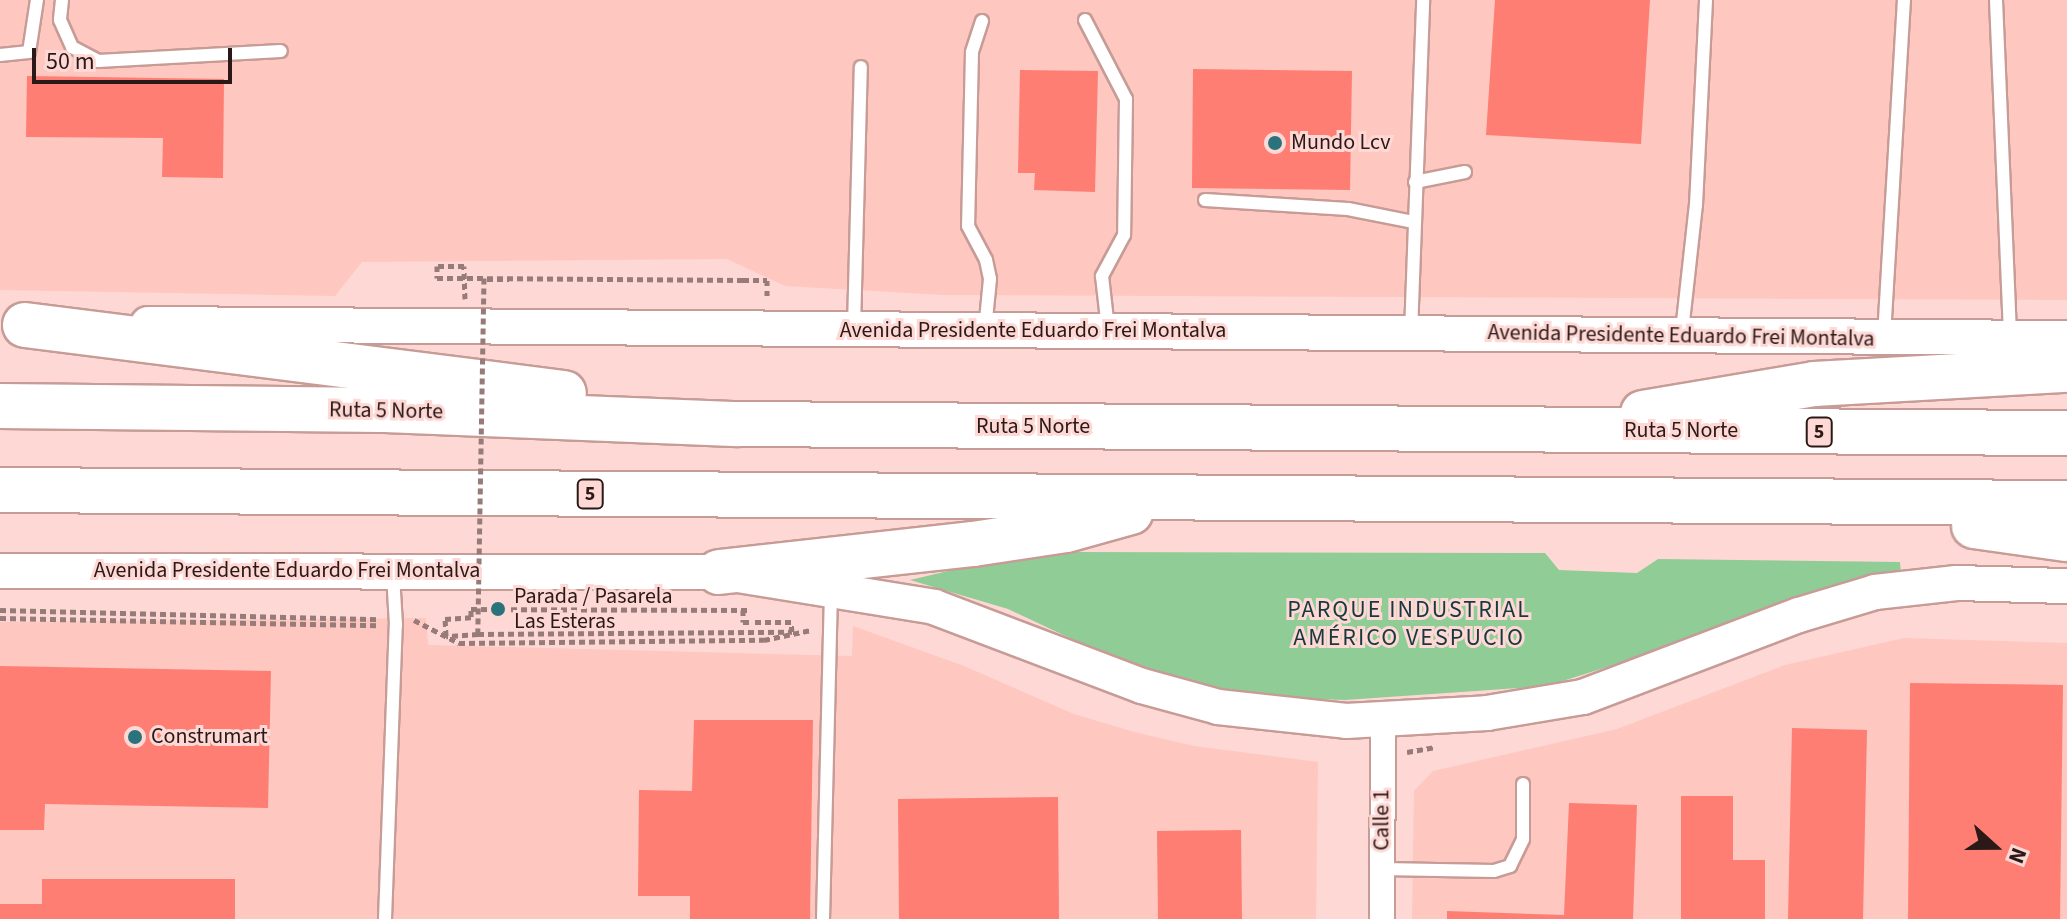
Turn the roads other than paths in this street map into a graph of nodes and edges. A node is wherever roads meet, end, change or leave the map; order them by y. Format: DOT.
graph roads {
  1 [pos="37,0"];
  2 [pos="62,0"];
  3 [pos="1423,0"];
  4 [pos="1706,0"];
  5 [pos="1904,0"];
  6 [pos="1996,0"];
  7 [pos="1085,20"];
  8 [pos="982,21"];
  9 [pos="281,51"];
  10 [pos="0,55"];
  11 [pos="861,67"];
  12 [pos="1465,172"];
  13 [pos="1415,182"];
  14 [pos="1205,200"];
  15 [pos="1413,222"];
  16 [pos="13,325"];
  17 [pos="854,330"];
  18 [pos="985,331"];
  19 [pos="1108,331"];
  20 [pos="1411,334"];
  21 [pos="1681,336"];
  22 [pos="1884,338"];
  23 [pos="2010,338"];
  24 [pos="2067,338"];
  25 [pos="2067,370"];
  26 [pos="0,406"];
  27 [pos="736,424"];
  28 [pos="1570,431"];
  29 [pos="2067,433"];
  30 [pos="0,490"];
  31 [pos="1180,498"];
  32 [pos="1793,502"];
  33 [pos="2067,503"];
  34 [pos="2067,539"];
  35 [pos="0,571"];
  36 [pos="393,571"];
  37 [pos="719,572"];
  38 [pos="2067,586"];
  39 [pos="830,587"];
  40 [pos="1383,736"];
  41 [pos="1523,784"];
  42 [pos="1382,869"];
  43 [pos="385,919"];
  44 [pos="823,919"];
  45 [pos="1382,919"];
  1 -- 10 [label="lane"];
  2 -- 9 [label="lane"];
  3 -- 13 [label="lane"];
  4 -- 21 [label="lane"];
  5 -- 22 [label="lane"];
  6 -- 23 [label="lane"];
  7 -- 19 [label="lane"];
  8 -- 18 [label="lane"];
  11 -- 17 [label="lane"];
  12 -- 13 [label="lane"];
  13 -- 15 [label="lane"];
  14 -- 15 [label="lane"];
  15 -- 20 [label="lane"];
  16 -- 17 [label="main road, Avenida Presidente Eduardo Frei Montalva"];
  16 -- 27 [label="highway"];
  17 -- 18 [label="main road, Avenida Presidente Eduardo Frei Montalva"];
  18 -- 19 [label="main road, Avenida Presidente Eduardo Frei Montalva"];
  19 -- 20 [label="main road, Avenida Presidente Eduardo Frei Montalva"];
  20 -- 21 [label="main road, Avenida Presidente Eduardo Frei Montalva"];
  21 -- 22 [label="main road, Avenida Presidente Eduardo Frei Montalva"];
  22 -- 23 [label="main road, Avenida Presidente Eduardo Frei Montalva"];
  23 -- 24 [label="main road, Avenida Presidente Eduardo Frei Montalva"];
  25 -- 28 [label="highway"];
  26 -- 27 [label="highway, Ruta 5 Norte / 5"];
  27 -- 28 [label="highway, Ruta 5 Norte / 5"];
  28 -- 29 [label="highway, Ruta 5 Norte / 5"];
  30 -- 31 [label="highway, 5"];
  31 -- 32 [label="highway, 5"];
  31 -- 37 [label="highway"];
  32 -- 33 [label="highway, 5"];
  32 -- 34 [label="highway"];
  35 -- 36 [label="main road, Avenida Presidente Eduardo Frei Montalva"];
  36 -- 37 [label="main road, Avenida Presidente Eduardo Frei Montalva"];
  36 -- 43 [label="lane"];
  37 -- 39 [label="main road, Avenida Presidente Eduardo Frei Montalva"];
  38 -- 40 [label="main road, Avenida Presidente Eduardo Frei Montalva"];
  39 -- 40 [label="main road, Avenida Presidente Eduardo Frei Montalva"];
  39 -- 44 [label="lane"];
  40 -- 42 [label="street, Calle 1"];
  41 -- 42 [label="lane"];
  42 -- 45 [label="street, Calle 1"];
}
